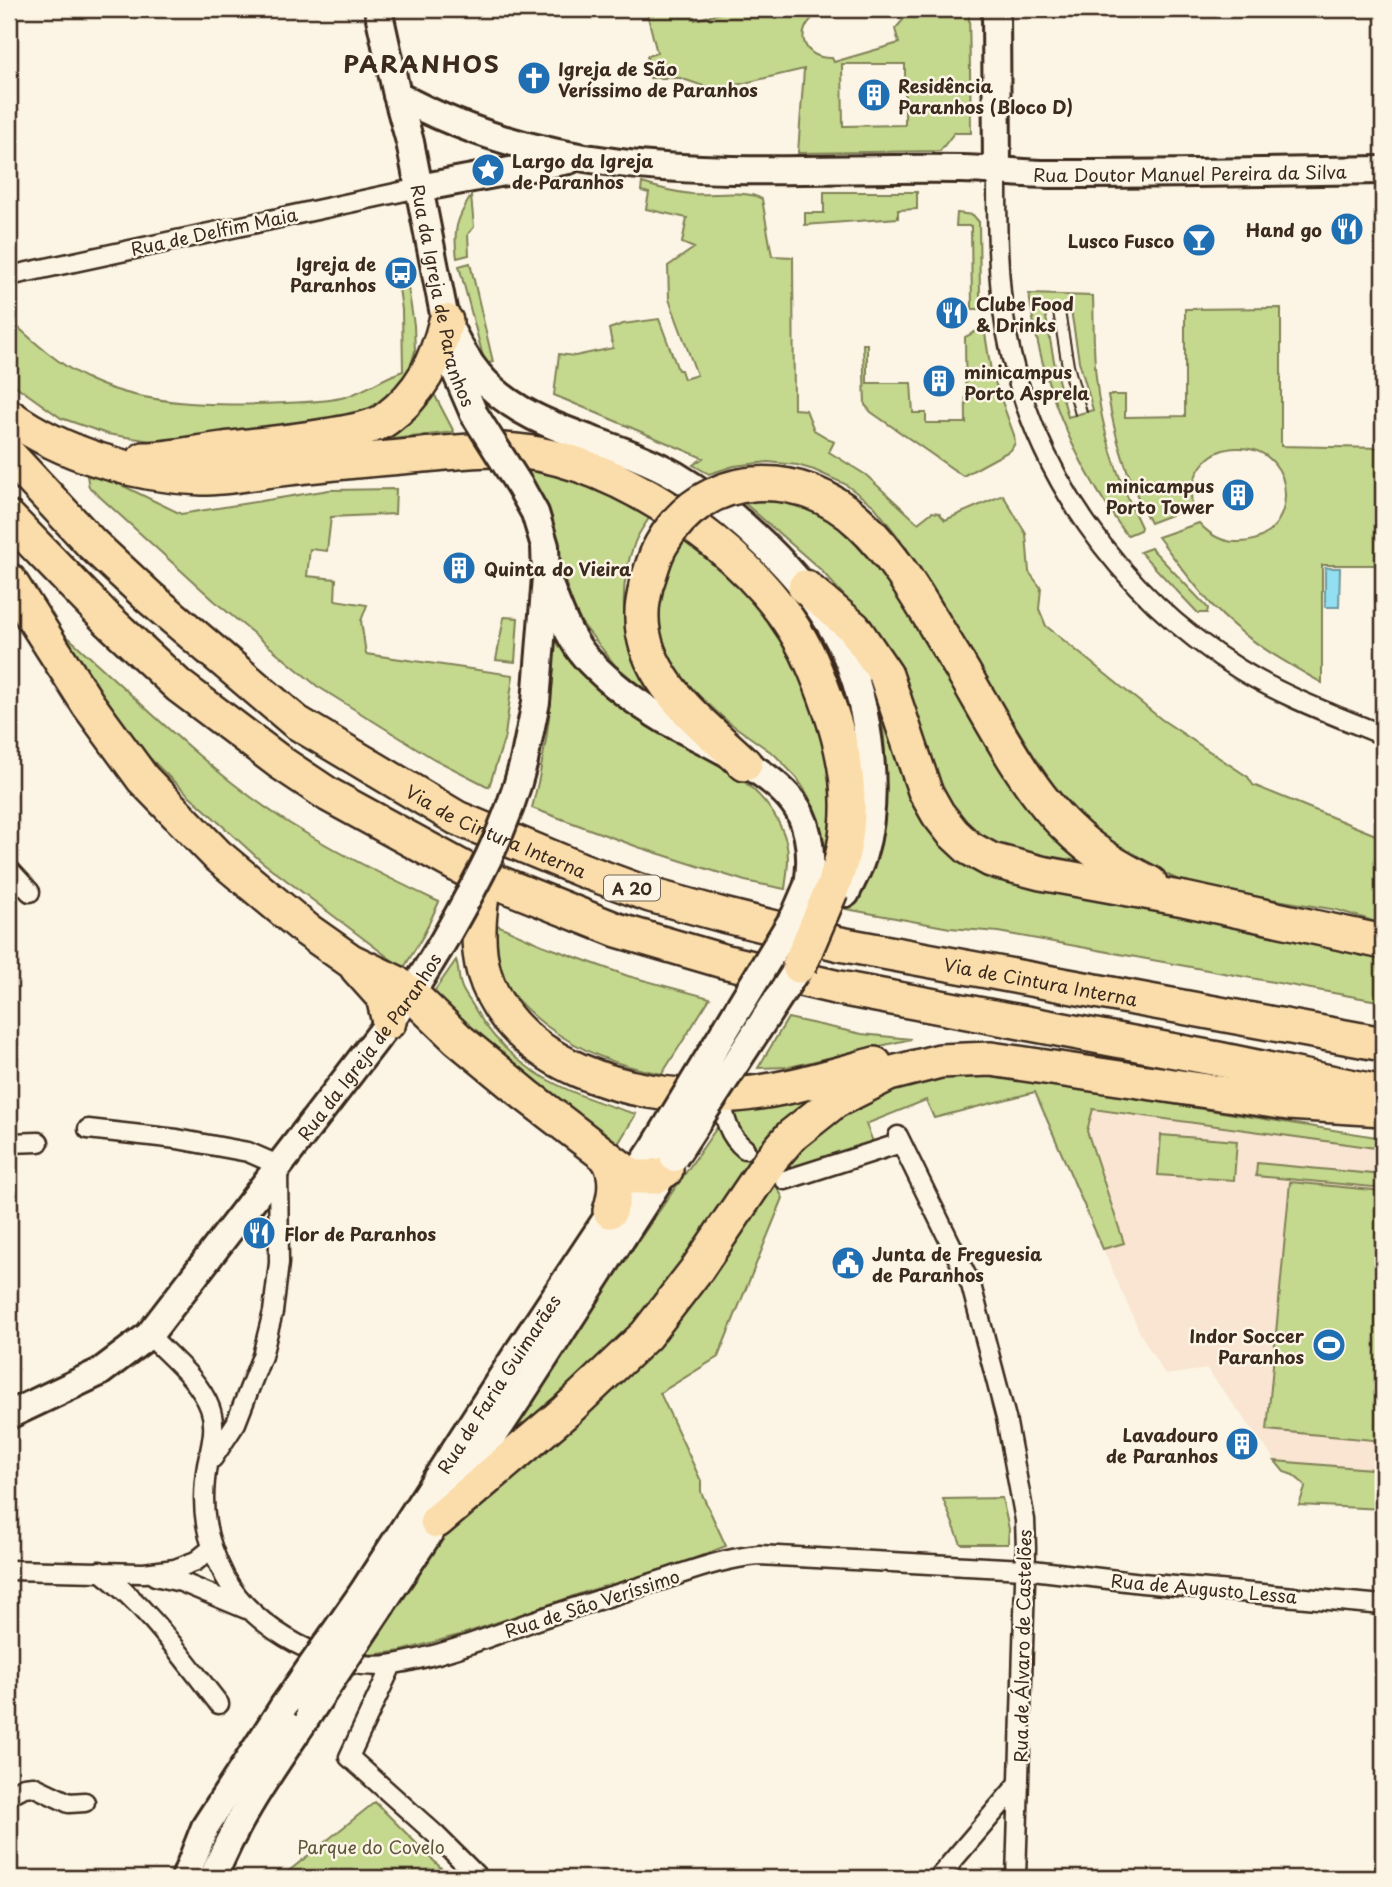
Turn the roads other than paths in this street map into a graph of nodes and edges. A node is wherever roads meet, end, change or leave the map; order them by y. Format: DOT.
graph roads {
  1 [pos="378,9"];
  2 [pos="996,9"];
  3 [pos="397,95"];
  4 [pos="578,159"];
  5 [pos="1383,170"];
  6 [pos="997,172"];
  7 [pos="419,188"];
  8 [pos="9,276"];
  9 [pos="446,321"];
  10 [pos="9,416"];
  11 [pos="84,454"];
  12 [pos="9,455"];
  13 [pos="9,518"];
  14 [pos="546,577"];
  15 [pos="9,580"];
  16 [pos="805,587"];
  17 [pos="1383,735"];
  18 [pos="745,764"];
  19 [pos="9,869"];
  20 [pos="485,874"];
  21 [pos="828,890"];
  22 [pos="30,892"];
  23 [pos="1184,898"];
  24 [pos="1383,942"];
  25 [pos="351,961"];
  26 [pos="798,967"];
  27 [pos="411,994"];
  28 [pos="389,1022"];
  29 [pos="1383,1044"];
  30 [pos="1383,1095"];
  31 [pos="721,1096"];
  32 [pos="1383,1109"];
  33 [pos="89,1129"];
  34 [pos="39,1142"];
  35 [pos="9,1143"];
  36 [pos="746,1149"];
  37 [pos="665,1158"];
  38 [pos="278,1165"];
  39 [pos="620,1168"];
  40 [pos="785,1180"];
  41 [pos="610,1211"];
  42 [pos="149,1335"];
  43 [pos="9,1415"];
  44 [pos="207,1467"];
  45 [pos="437,1521"];
  46 [pos="211,1549"];
  47 [pos="1024,1569"];
  48 [pos="9,1570"];
  49 [pos="100,1571"];
  50 [pos="145,1573"];
  51 [pos="371,1600"];
  52 [pos="1383,1605"];
  53 [pos="250,1611"];
  54 [pos="392,1665"];
  55 [pos="219,1704"];
  56 [pos="1019,1783"];
  57 [pos="9,1796"];
  58 [pos="85,1802"];
  59 [pos="185,1878"];
  60 [pos="213,1878"];
  61 [pos="479,1878"];
  62 [pos="938,1878"];
  63 [pos="1016,1878"];
  1 -- 3 [label="main road, Rua da Igreja de Paranhos"];
  2 -- 6 [label="main road"];
  3 -- 4 [label="main road"];
  3 -- 7 [label="main road, Rua da Igreja de Paranhos"];
  4 -- 6 [label="main road, Rua Doutor Manuel Pereira da Silva"];
  4 -- 7 [label="main road"];
  5 -- 6 [label="main road, Rua Doutor Manuel Pereira da Silva"];
  6 -- 17 [label="street"];
  7 -- 8 [label="street, Rua de Delfim Maia"];
  7 -- 9 [label="main road, Rua da Igreja de Paranhos"];
  9 -- 11 [label="highway"];
  9 -- 14 [label="main road, Rua da Igreja de Paranhos, bridge"];
  9 -- 16 [label="main road, Rua de Faria Guimarães"];
  10 -- 11 [label="highway"];
  11 -- 21 [label="highway"];
  12 -- 29 [label="highway, Via de Cintura Interna / A 20"];
  13 -- 20 [label="highway, A 20"];
  14 -- 18 [label="main road"];
  14 -- 20 [label="main road, Rua da Igreja de Paranhos, bridge"];
  15 -- 25 [label="highway"];
  16 -- 21 [label="main road, Rua de Faria Guimarães"];
  16 -- 23 [label="highway"];
  18 -- 21 [label="main road"];
  18 -- 23 [label="highway, bridge"];
  19 -- 22 [label="street"];
  20 -- 27 [label="main road, Rua da Igreja de Paranhos, bridge"];
  20 -- 30 [label="highway, A 20"];
  20 -- 31 [label="highway"];
  21 -- 26 [label="highway, bridge"];
  21 -- 37 [label="main road, Rua de Faria Guimarães, bridge"];
  23 -- 24 [label="highway"];
  25 -- 27 [label="highway"];
  25 -- 28 [label="highway"];
  26 -- 37 [label="main road, Rua de Faria Guimarães, bridge"];
  27 -- 28 [label="main road, Rua da Igreja de Paranhos"];
  27 -- 39 [label="highway"];
  28 -- 38 [label="main road, Rua da Igreja de Paranhos"];
  30 -- 31 [label="highway"];
  31 -- 36 [label="street"];
  32 -- 45 [label="highway"];
  33 -- 38 [label="street"];
  34 -- 35 [label="street"];
  37 -- 39 [label="highway"];
  37 -- 45 [label="main road, Rua de Faria Guimarães"];
  38 -- 42 [label="main road, Rua da Igreja de Paranhos"];
  38 -- 44 [label="street"];
  39 -- 41 [label="highway"];
  40 -- 47 [label="street, Rua de Álvaro de Castelões"];
  41 -- 51 [label="main road, Rua de Faria Guimarães"];
  42 -- 43 [label="main road, Rua da Igreja de Paranhos"];
  42 -- 44 [label="street, Rua de São Veríssimo"];
  44 -- 46 [label="street, Rua de São Veríssimo"];
  45 -- 51 [label="main road, Rua de Faria Guimarães"];
  46 -- 50 [label="street"];
  46 -- 53 [label="street, Rua de São Veríssimo"];
  47 -- 52 [label="street, Rua de Augusto Lessa"];
  47 -- 54 [label="street, Rua de São Veríssimo"];
  47 -- 56 [label="street, Rua de Álvaro de Castelões"];
  48 -- 49 [label="street"];
  49 -- 50 [label="street"];
  49 -- 55 [label="street"];
  50 -- 53 [label="street"];
  51 -- 59 [label="main road, Rua de Faria Guimarães, bridge"];
  51 -- 60 [label="main road, Rua de Faria Guimarães, bridge"];
  53 -- 54 [label="street, Rua de São Veríssimo"];
  54 -- 61 [label="street"];
  56 -- 62 [label="street"];
  56 -- 63 [label="street, Rua de Álvaro de Castelões"];
  57 -- 58 [label="street"];
}
